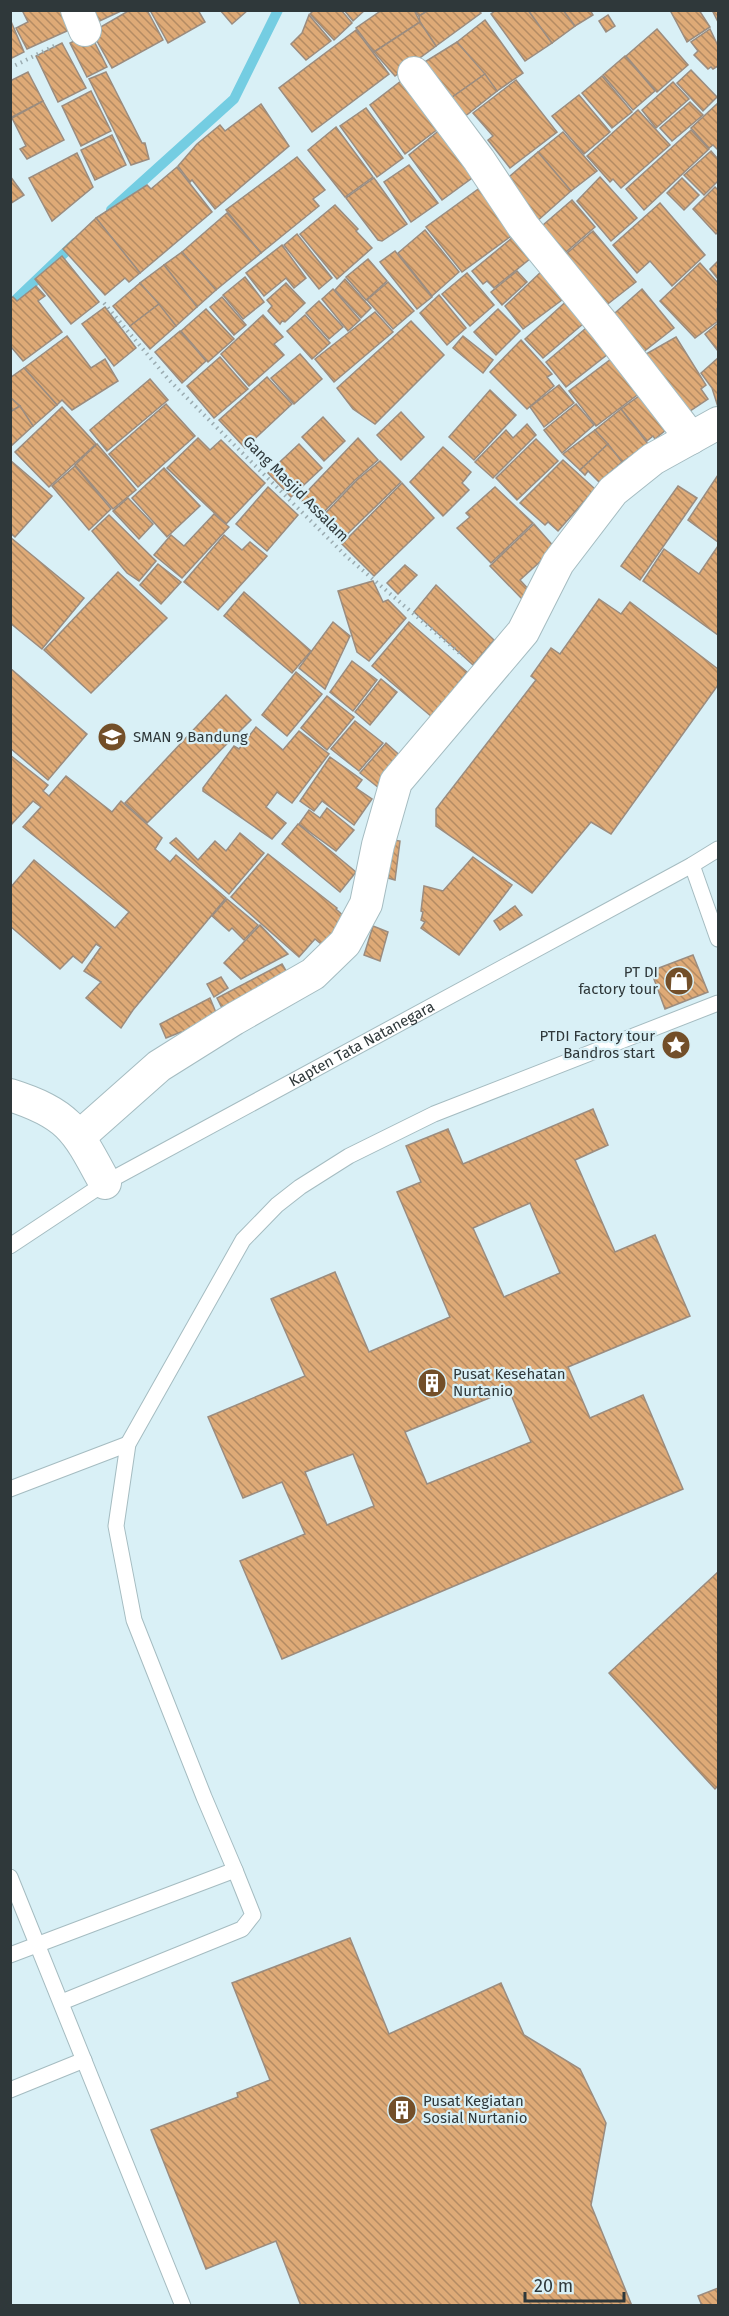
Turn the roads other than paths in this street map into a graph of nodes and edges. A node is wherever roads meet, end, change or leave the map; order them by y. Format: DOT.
graph roads {
  1 [pos="414,74"];
  2 [pos="718,423"];
  3 [pos="691,438"];
  4 [pos="718,849"];
  5 [pos="692,865"];
  6 [pos="718,939"];
  7 [pos="718,1003"];
  8 [pos="10,1095"];
  9 [pos="80,1136"];
  10 [pos="105,1184"];
  11 [pos="10,1246"];
  12 [pos="128,1444"];
  13 [pos="10,1489"];
  14 [pos="235,1870"];
  15 [pos="10,1877"];
  16 [pos="39,1945"];
  17 [pos="10,1955"];
  18 [pos="62,2002"];
  19 [pos="84,2060"];
  20 [pos="10,2090"];
  21 [pos="183,2306"];
  1 -- 3 [label="street"];
  2 -- 3 [label="street"];
  3 -- 9 [label="street"];
  4 -- 5 [label="lane, Kapten Tata Natanegara"];
  5 -- 6 [label="lane"];
  5 -- 10 [label="lane, Kapten Tata Natanegara"];
  7 -- 12 [label="lane"];
  8 -- 9 [label="street"];
  9 -- 10 [label="street"];
  10 -- 11 [label="lane, Kapten Tata Natanegara"];
  12 -- 13 [label="lane"];
  12 -- 14 [label="lane"];
  14 -- 16 [label="lane"];
  14 -- 18 [label="lane"];
  15 -- 16 [label="lane"];
  16 -- 17 [label="lane"];
  16 -- 18 [label="lane"];
  18 -- 19 [label="lane"];
  19 -- 20 [label="lane"];
  19 -- 21 [label="lane"];
}
